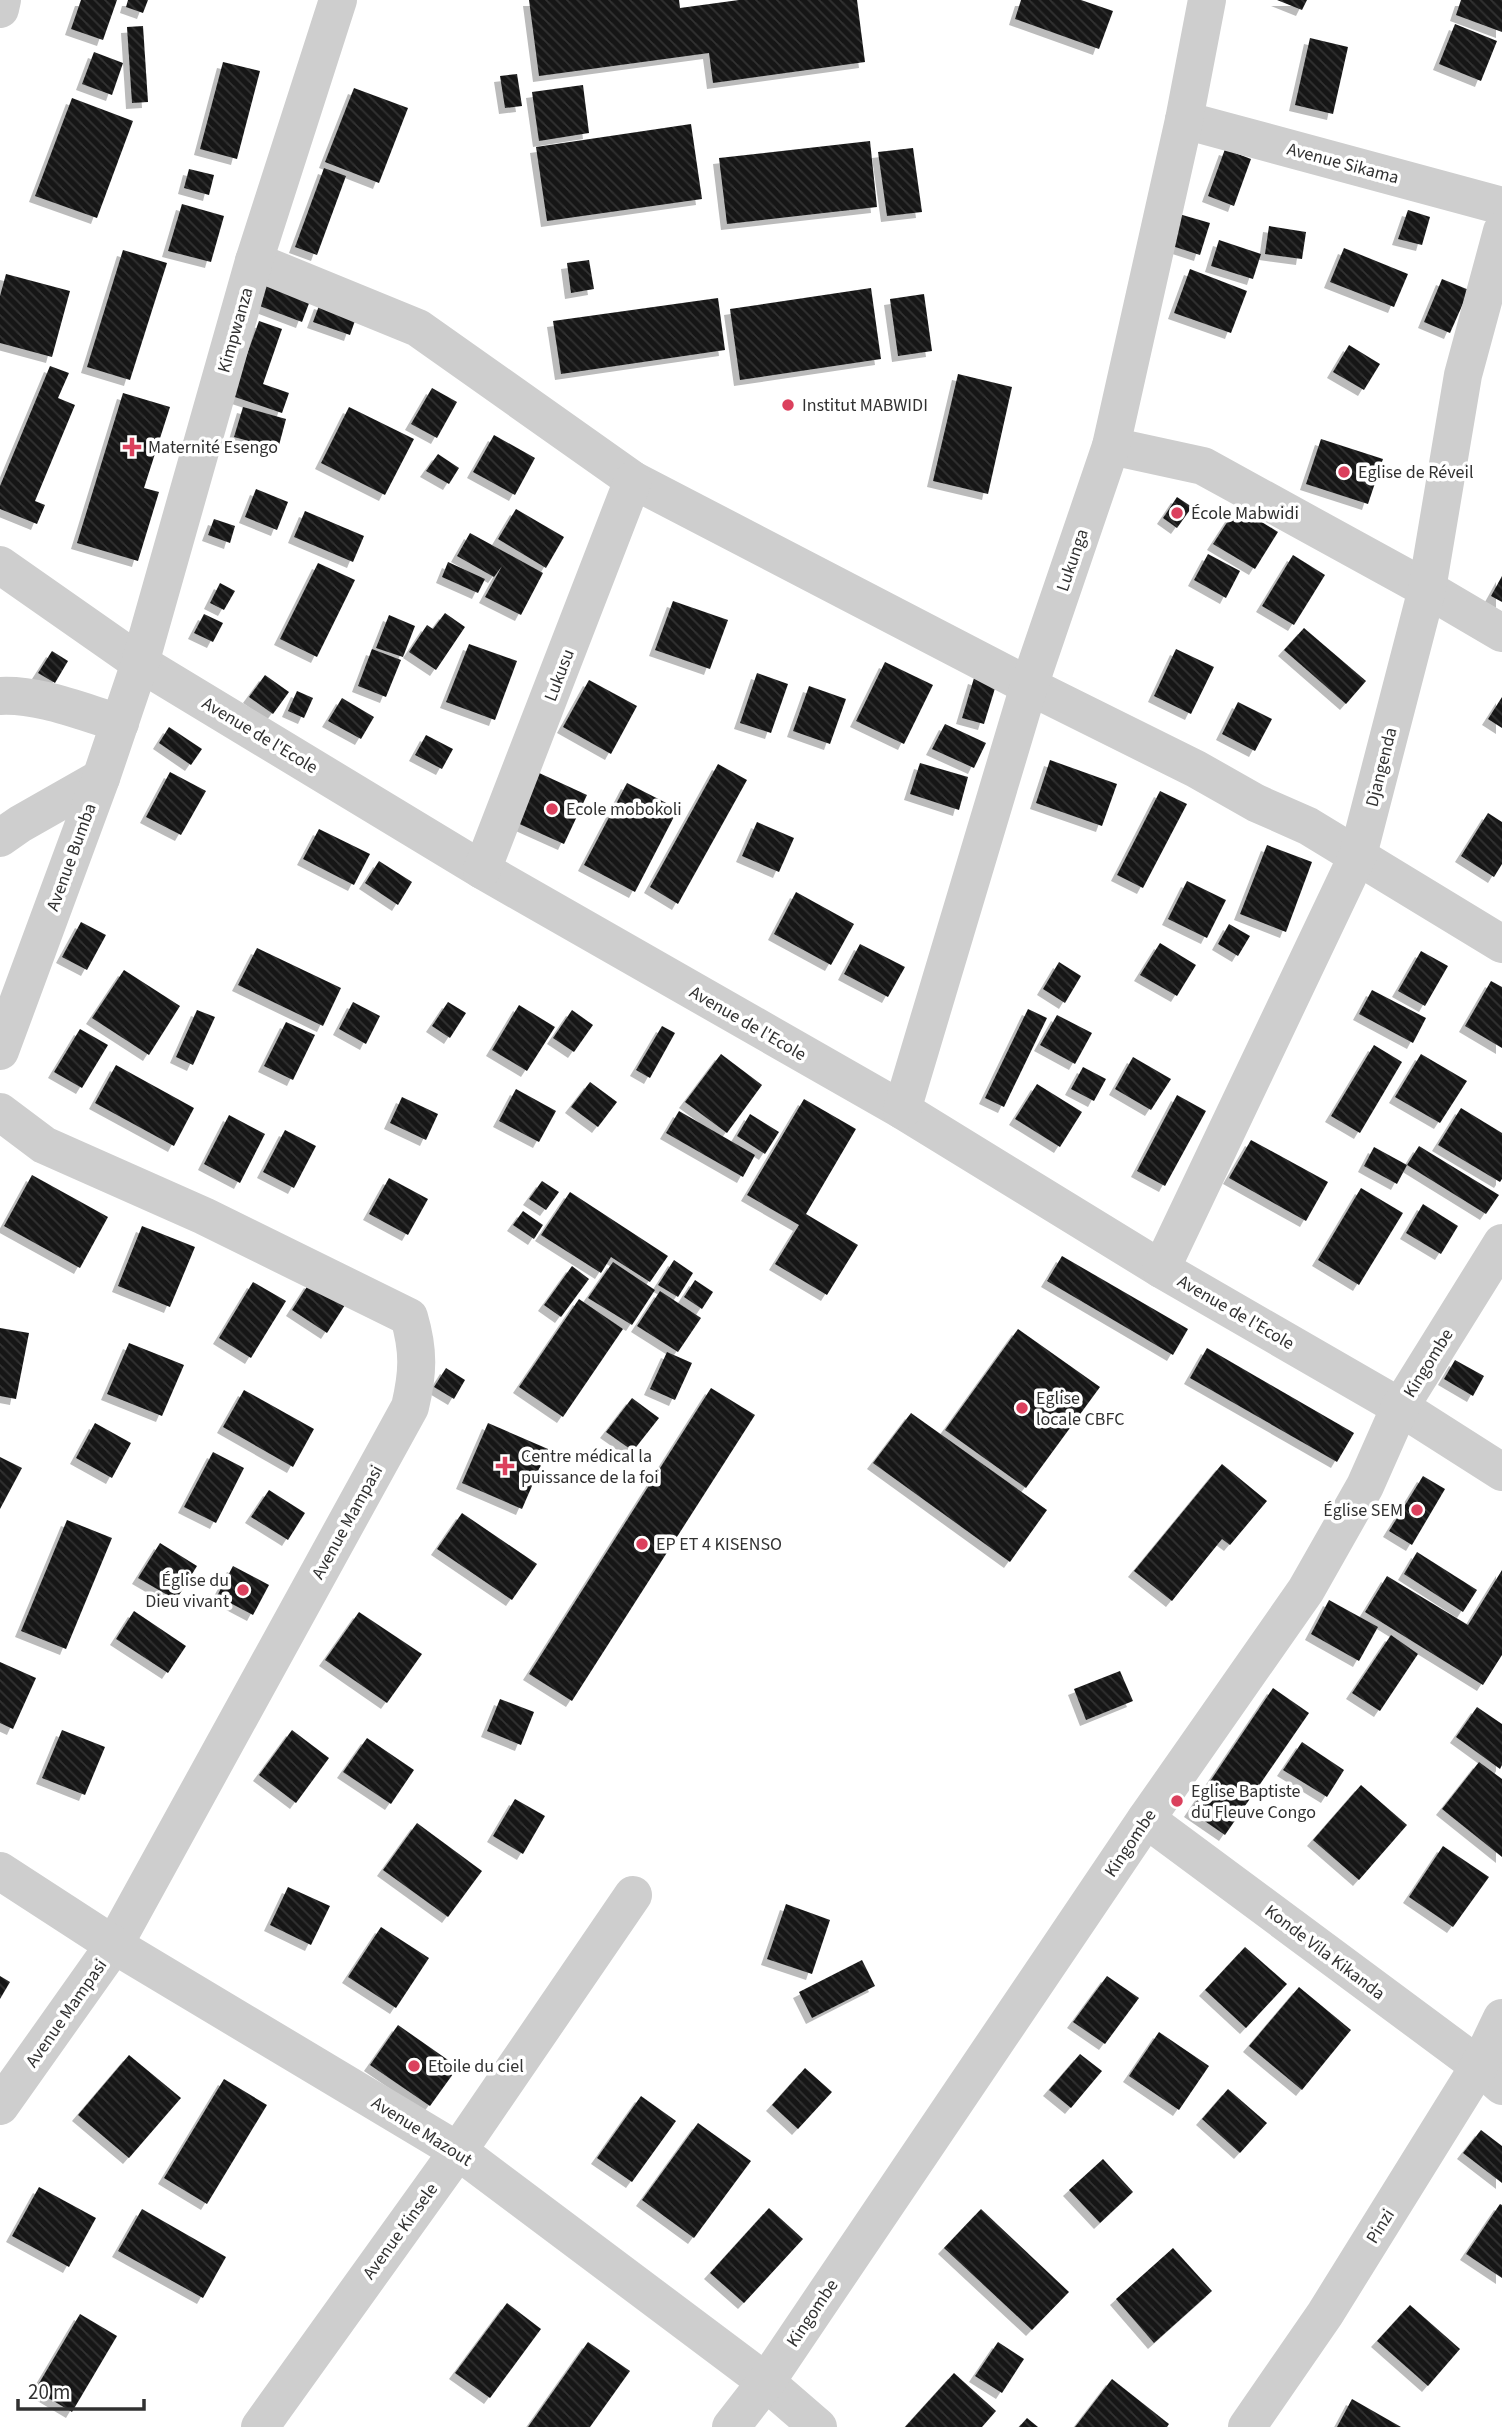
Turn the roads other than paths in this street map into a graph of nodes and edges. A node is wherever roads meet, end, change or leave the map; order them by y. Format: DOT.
graph roads {
  1 [pos="2,0"];
  2 [pos="338,0"];
  3 [pos="1208,0"];
  4 [pos="0,9"];
  5 [pos="1184,120"];
  6 [pos="1502,206"];
  7 [pos="1502,232"];
  8 [pos="254,261"];
  9 [pos="1111,446"];
  10 [pos="633,480"];
  11 [pos="0,565"];
  12 [pos="1427,589"];
  13 [pos="1502,634"];
  14 [pos="140,663"];
  15 [pos="1029,686"];
  16 [pos="0,696"];
  17 [pos="120,723"];
  18 [pos="101,778"];
  19 [pos="0,838"];
  20 [pos="1358,855"];
  21 [pos="482,870"];
  22 [pos="1502,944"];
  23 [pos="0,1051"];
  24 [pos="902,1110"];
  25 [pos="0,1112"];
  26 [pos="1502,1243"];
  27 [pos="1161,1269"];
  28 [pos="1401,1407"];
  29 [pos="1502,1472"];
  30 [pos="1146,1819"];
  31 [pos="0,1871"];
  32 [pos="633,1895"];
  33 [pos="114,1945"];
  34 [pos="1502,2018"];
  35 [pos="1490,2076"];
  36 [pos="0,2106"];
  37 [pos="458,2151"];
  38 [pos="766,2382"];
  39 [pos="260,2427"];
  40 [pos="731,2427"];
  41 [pos="818,2427"];
  42 [pos="1247,2427"];
  1 -- 4 [label="street"];
  2 -- 8 [label="street, Kimpwanza"];
  3 -- 5 [label="street, Lukunga"];
  5 -- 6 [label="street, Avenue Sikama"];
  5 -- 9 [label="street, Lukunga"];
  7 -- 12 [label="street, Djangenda"];
  8 -- 10 [label="street"];
  8 -- 14 [label="street, Kimpwanza"];
  9 -- 12 [label="street"];
  9 -- 15 [label="street, Lukunga"];
  10 -- 15 [label="street"];
  10 -- 21 [label="street, Lukusu"];
  11 -- 14 [label="street, Avenue de l'Ecole"];
  12 -- 13 [label="street"];
  12 -- 20 [label="street, Djangenda"];
  14 -- 17 [label="street, Avenue Bumba"];
  14 -- 21 [label="street, Avenue de l'Ecole"];
  15 -- 20 [label="street"];
  15 -- 24 [label="street, Lukunga"];
  16 -- 17 [label="street"];
  17 -- 18 [label="street, Avenue Bumba"];
  18 -- 19 [label="street"];
  18 -- 23 [label="street, Avenue Bumba"];
  20 -- 22 [label="street"];
  20 -- 27 [label="street, Djangenda"];
  21 -- 24 [label="street, Avenue de l'Ecole"];
  24 -- 27 [label="street, Avenue de l'Ecole"];
  25 -- 33 [label="street, Avenue Mampasi"];
  26 -- 28 [label="street, Kingombe"];
  27 -- 28 [label="street, Avenue de l'Ecole"];
  28 -- 29 [label="street, Avenue de l'Ecole"];
  28 -- 30 [label="street, Kingombe"];
  30 -- 35 [label="street, Konde Vila Kikanda"];
  30 -- 38 [label="street, Kingombe"];
  31 -- 33 [label="street, Avenue Mazout"];
  32 -- 37 [label="street, Avenue Kinsele"];
  33 -- 36 [label="street, Avenue Mampasi"];
  33 -- 37 [label="street, Avenue Mazout"];
  34 -- 35 [label="street, Pinzi"];
  35 -- 42 [label="street, Pinzi"];
  37 -- 38 [label="street, Avenue Mazout"];
  37 -- 39 [label="street, Avenue Kinsele"];
  38 -- 40 [label="street, Kingombe"];
  38 -- 41 [label="street, Avenue Mazout"];
}
